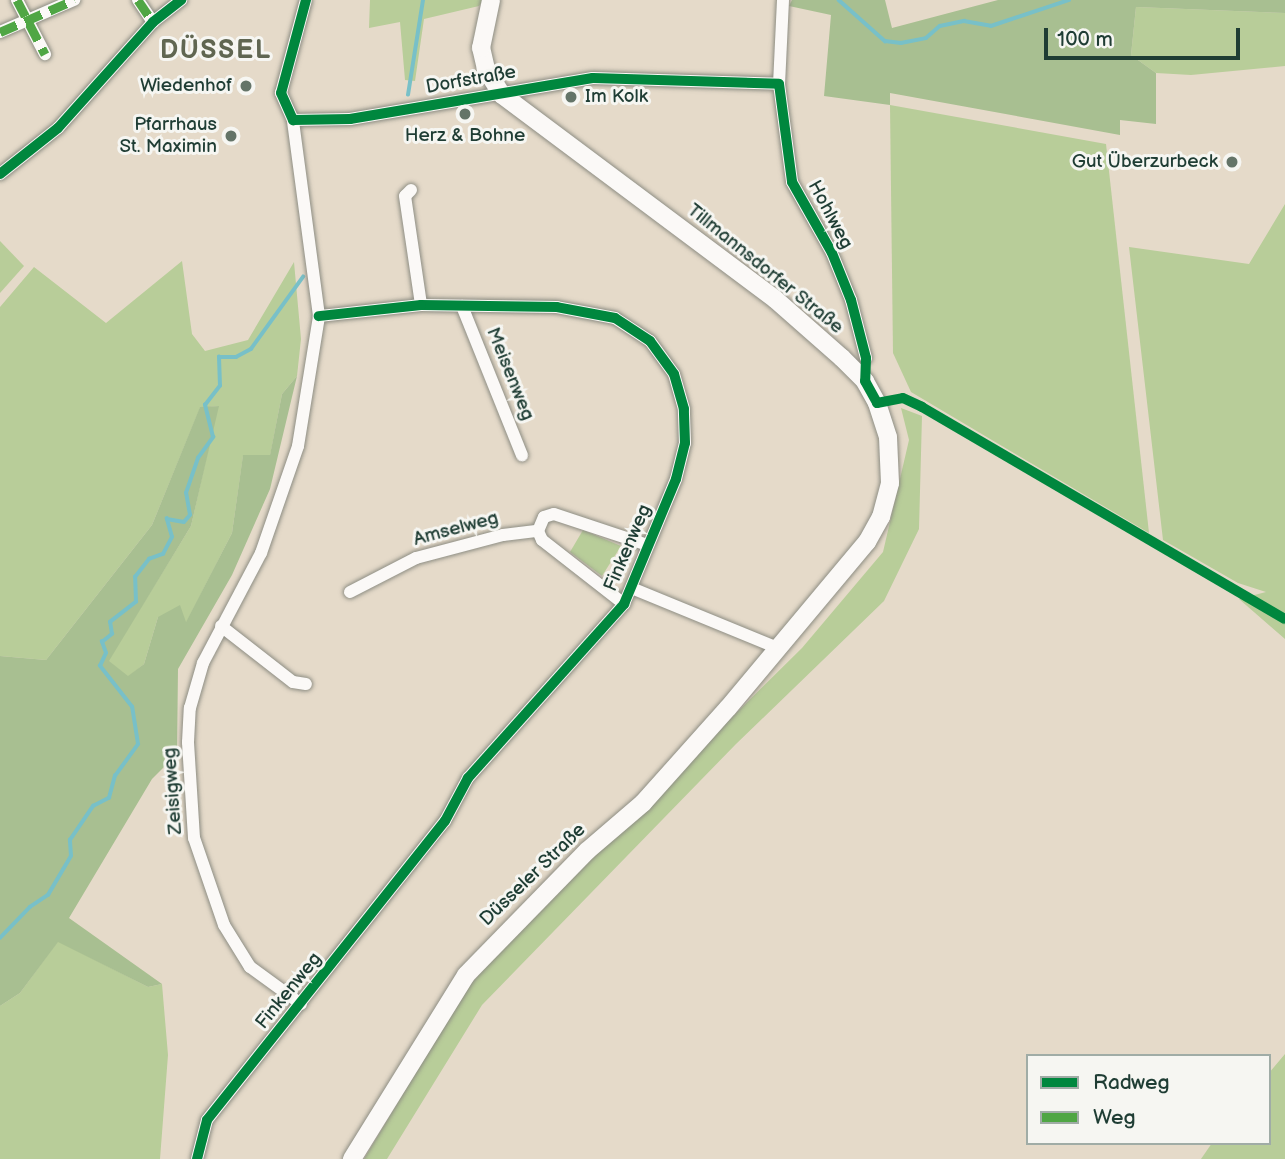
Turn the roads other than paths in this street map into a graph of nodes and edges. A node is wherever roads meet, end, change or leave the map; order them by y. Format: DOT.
graph roads {
  1 [pos="17,0"];
  2 [pos="74,0"];
  3 [pos="138,0"];
  4 [pos="181,0"];
  5 [pos="306,0"];
  6 [pos="491,0"];
  7 [pos="783,0"];
  8 [pos="29,20"];
  9 [pos="153,22"];
  10 [pos="0,32"];
  11 [pos="45,54"];
  12 [pos="779,84"];
  13 [pos="502,95"];
  14 [pos="293,120"];
  15 [pos="0,174"];
  16 [pos="411,190"];
  17 [pos="421,305"];
  18 [pos="462,306"];
  19 [pos="319,316"];
  20 [pos="866,358"];
  21 [pos="522,455"];
  22 [pos="538,531"];
  23 [pos="648,545"];
  24 [pos="634,589"];
  25 [pos="350,592"];
  26 [pos="625,604"];
  27 [pos="221,626"];
  28 [pos="778,648"];
  29 [pos="306,684"];
  30 [pos="301,1004"];
  31 [pos="197,1159"];
  32 [pos="352,1159"];
  1 -- 8 [label="street"];
  2 -- 8 [label="street"];
  3 -- 9 [label="street"];
  4 -- 9 [label="street"];
  5 -- 14 [label="street"];
  6 -- 13 [label="main road, Tillmannsdorfer Straße"];
  7 -- 12 [label="street, Hohlweg"];
  8 -- 10 [label="street"];
  8 -- 11 [label="street"];
  9 -- 15 [label="street"];
  12 -- 13 [label="street, Dorfstraße"];
  12 -- 20 [label="street, Hohlweg"];
  13 -- 14 [label="street, Dorfstraße"];
  13 -- 28 [label="main road, Tillmannsdorfer Straße"];
  14 -- 19 [label="street"];
  16 -- 17 [label="street"];
  17 -- 18 [label="street, Finkenweg"];
  17 -- 19 [label="street, Finkenweg"];
  18 -- 21 [label="street, Meisenweg"];
  18 -- 23 [label="street, Finkenweg"];
  19 -- 27 [label="street, Zeisigweg"];
  22 -- 23 [label="street"];
  22 -- 25 [label="street, Amselweg"];
  22 -- 26 [label="street"];
  23 -- 24 [label="street, Finkenweg"];
  24 -- 26 [label="street, Finkenweg"];
  24 -- 28 [label="street, Finkenweg"];
  26 -- 30 [label="street, Finkenweg"];
  27 -- 29 [label="street"];
  27 -- 30 [label="street, Zeisigweg"];
  28 -- 32 [label="main road, Düsseler Straße"];
  30 -- 31 [label="street, Finkenweg"];
}
